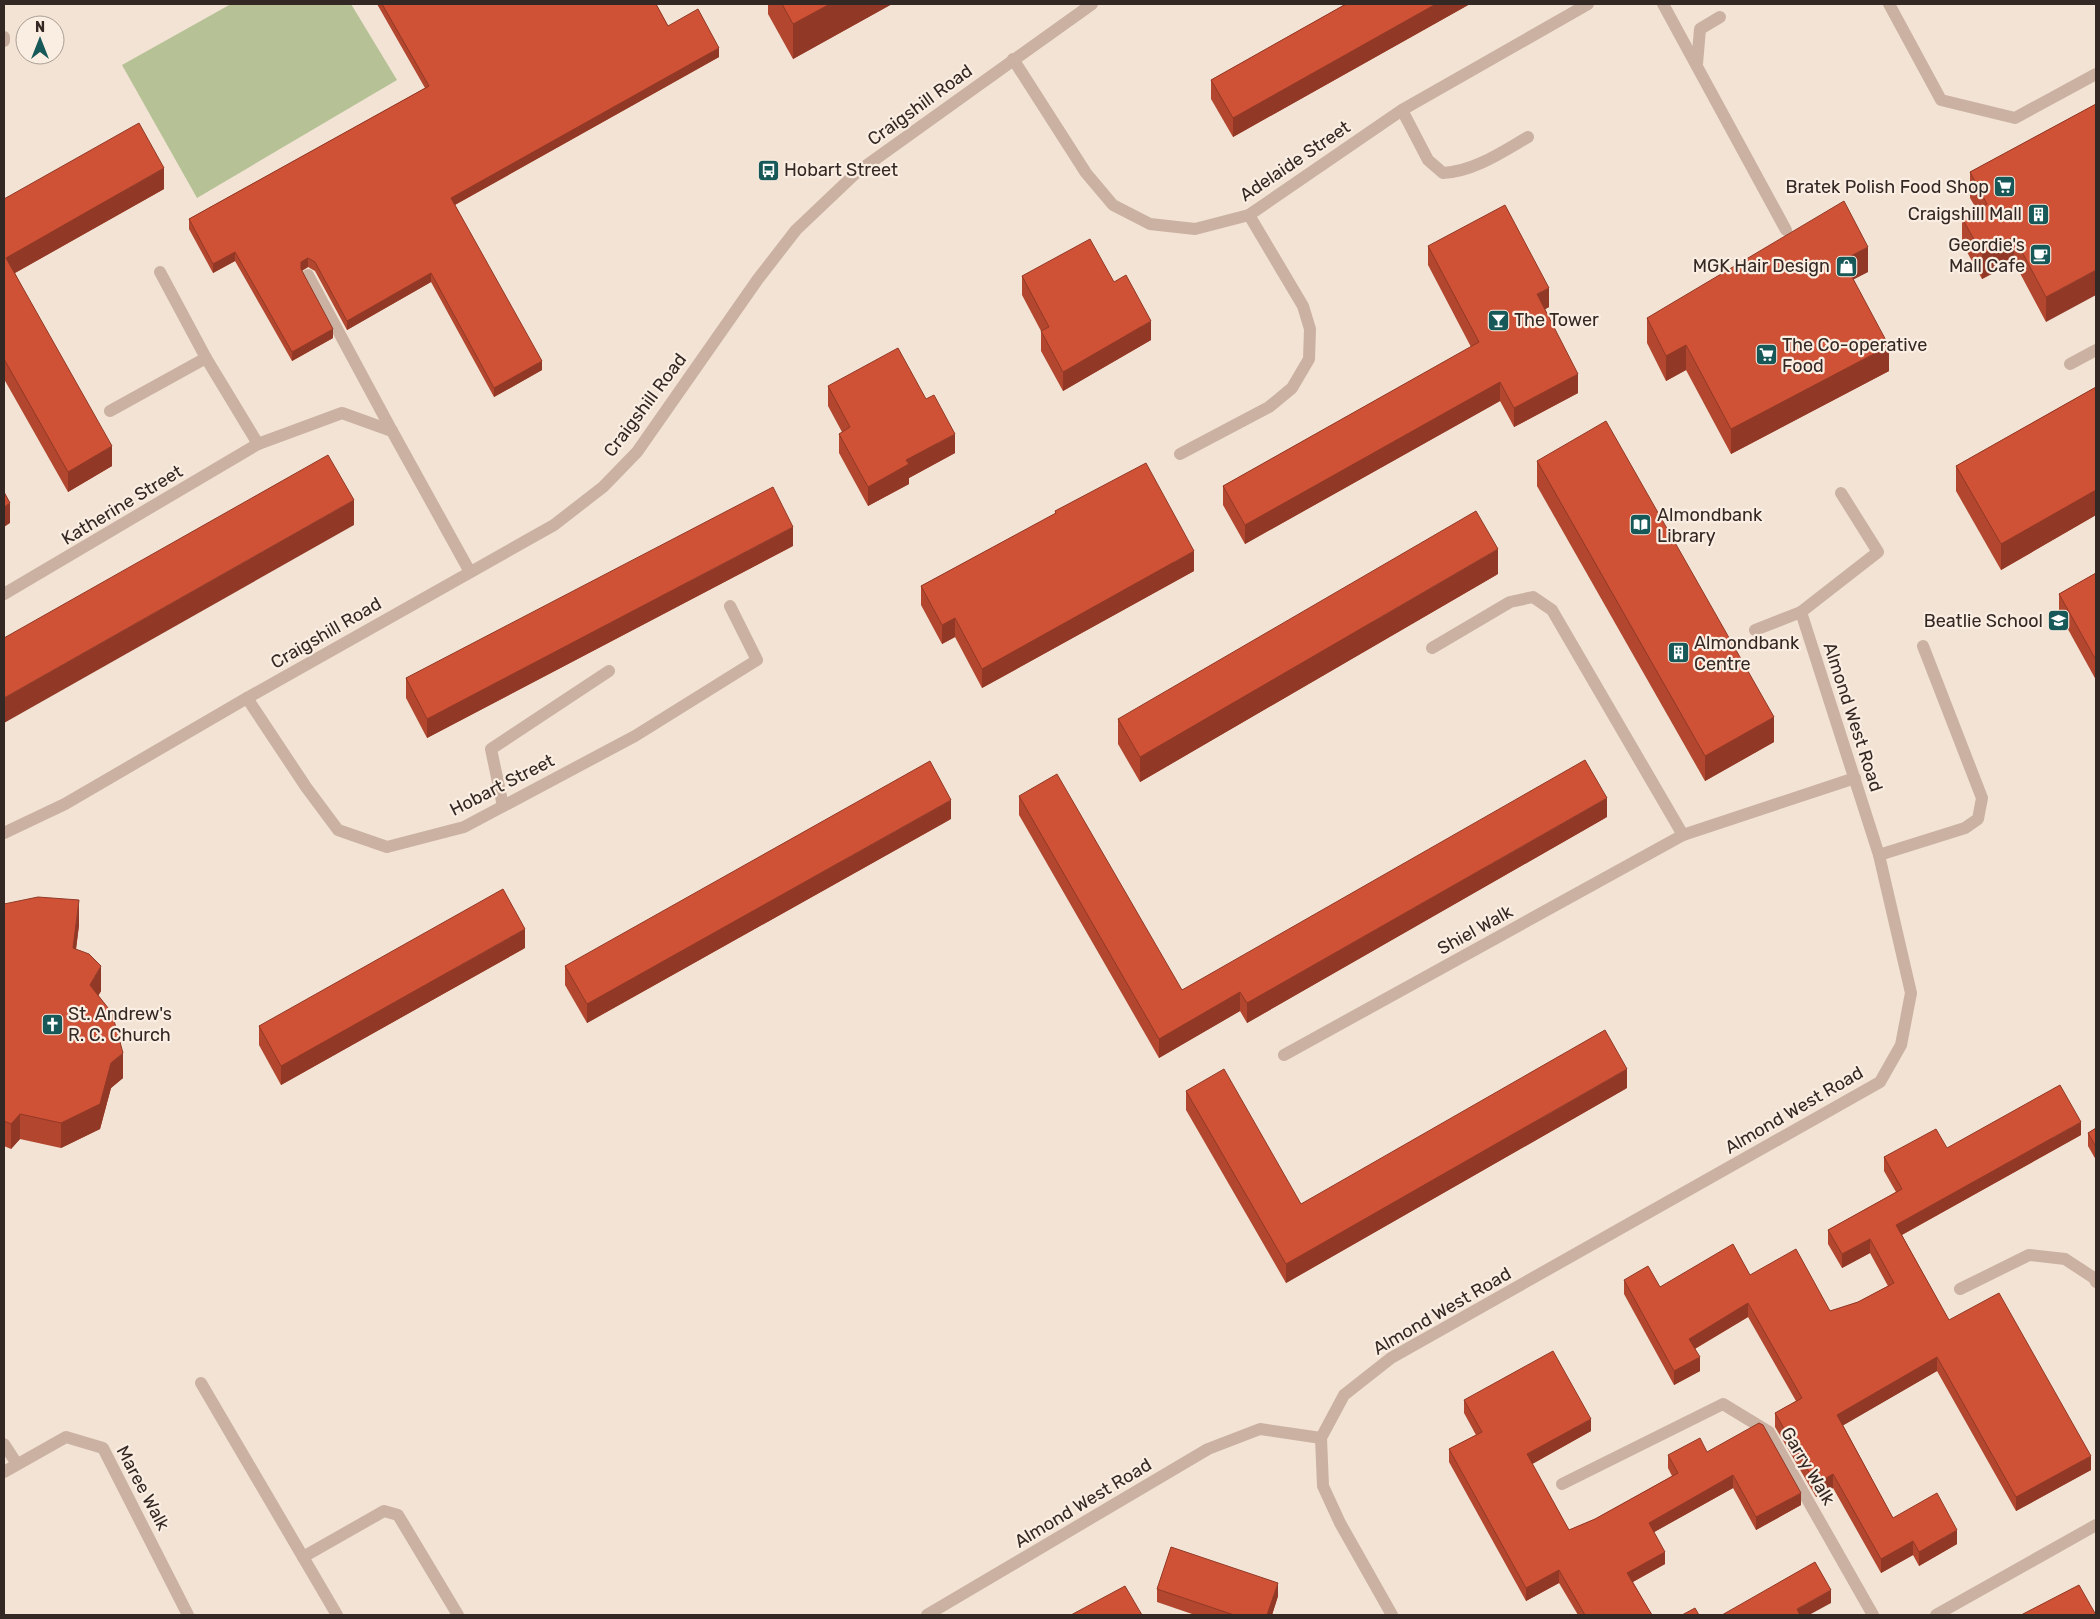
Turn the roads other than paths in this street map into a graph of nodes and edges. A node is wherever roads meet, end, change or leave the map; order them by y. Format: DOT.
graph roads {
  1 [pos="1092,4"];
  2 [pos="1586,4"];
  3 [pos="1663,4"];
  4 [pos="1892,9"];
  5 [pos="1720,17"];
  6 [pos="4,37"];
  7 [pos="4,41"];
  8 [pos="1013,59"];
  9 [pos="1697,64"];
  10 [pos="2096,74"];
  11 [pos="1402,110"];
  12 [pos="1528,137"];
  13 [pos="1249,215"];
  14 [pos="1786,230"];
  15 [pos="160,272"];
  16 [pos="308,275"];
  17 [pos="2096,350"];
  18 [pos="206,358"];
  19 [pos="2070,364"];
  20 [pos="110,411"];
  21 [pos="392,431"];
  22 [pos="258,444"];
  23 [pos="1180,454"];
  24 [pos="1841,493"];
  25 [pos="470,572"];
  26 [pos="4,594"];
  27 [pos="730,606"];
  28 [pos="1801,612"];
  29 [pos="1755,630"];
  30 [pos="1922,646"];
  31 [pos="1432,648"];
  32 [pos="609,671"];
  33 [pos="247,698"];
  34 [pos="1855,778"];
  35 [pos="503,806"];
  36 [pos="4,833"];
  37 [pos="1683,835"];
  38 [pos="1879,855"];
  39 [pos="1284,1055"];
  40 [pos="2096,1282"];
  41 [pos="1960,1289"];
  42 [pos="201,1382"];
  43 [pos="1321,1438"];
  44 [pos="4,1444"];
  45 [pos="17,1464"];
  46 [pos="4,1472"];
  47 [pos="1562,1484"];
  48 [pos="2096,1525"];
  49 [pos="303,1557"];
  50 [pos="188,1615"];
  51 [pos="337,1615"];
  52 [pos="458,1615"];
  53 [pos="927,1615"];
  54 [pos="1392,1615"];
  55 [pos="1873,1615"];
  56 [pos="1936,1615"];
  1 -- 8 [label="street, Craigshill Road"];
  2 -- 11 [label="street, Adelaide Street"];
  3 -- 9 [label="street"];
  4 -- 10 [label="street"];
  5 -- 9 [label="street"];
  6 -- 7 [label="street"];
  8 -- 13 [label="street, Adelaide Street"];
  8 -- 25 [label="street, Craigshill Road"];
  9 -- 14 [label="street"];
  11 -- 12 [label="street"];
  11 -- 13 [label="street, Adelaide Street"];
  13 -- 23 [label="street"];
  15 -- 18 [label="street"];
  16 -- 21 [label="street"];
  17 -- 19 [label="street"];
  18 -- 20 [label="street"];
  18 -- 22 [label="street"];
  21 -- 22 [label="street, Katherine Street"];
  21 -- 25 [label="street"];
  22 -- 26 [label="street, Katherine Street"];
  24 -- 28 [label="street"];
  25 -- 33 [label="street, Craigshill Road"];
  27 -- 35 [label="street, Hobart Street"];
  28 -- 29 [label="street"];
  28 -- 34 [label="street, Almond West Road"];
  30 -- 38 [label="street"];
  31 -- 37 [label="street"];
  32 -- 35 [label="street"];
  33 -- 35 [label="street, Hobart Street"];
  33 -- 36 [label="street, Craigshill Road"];
  34 -- 37 [label="street, Shiel Walk"];
  34 -- 38 [label="street, Almond West Road"];
  37 -- 39 [label="street, Shiel Walk"];
  38 -- 43 [label="street, Almond West Road"];
  40 -- 41 [label="street"];
  42 -- 49 [label="street"];
  43 -- 53 [label="street, Almond West Road"];
  43 -- 54 [label="street, Almond West Road"];
  44 -- 45 [label="street"];
  45 -- 46 [label="street, Maree Walk"];
  45 -- 50 [label="street, Maree Walk"];
  47 -- 55 [label="street, Garry Walk"];
  48 -- 56 [label="street"];
  49 -- 51 [label="street"];
  49 -- 52 [label="street"];
}
